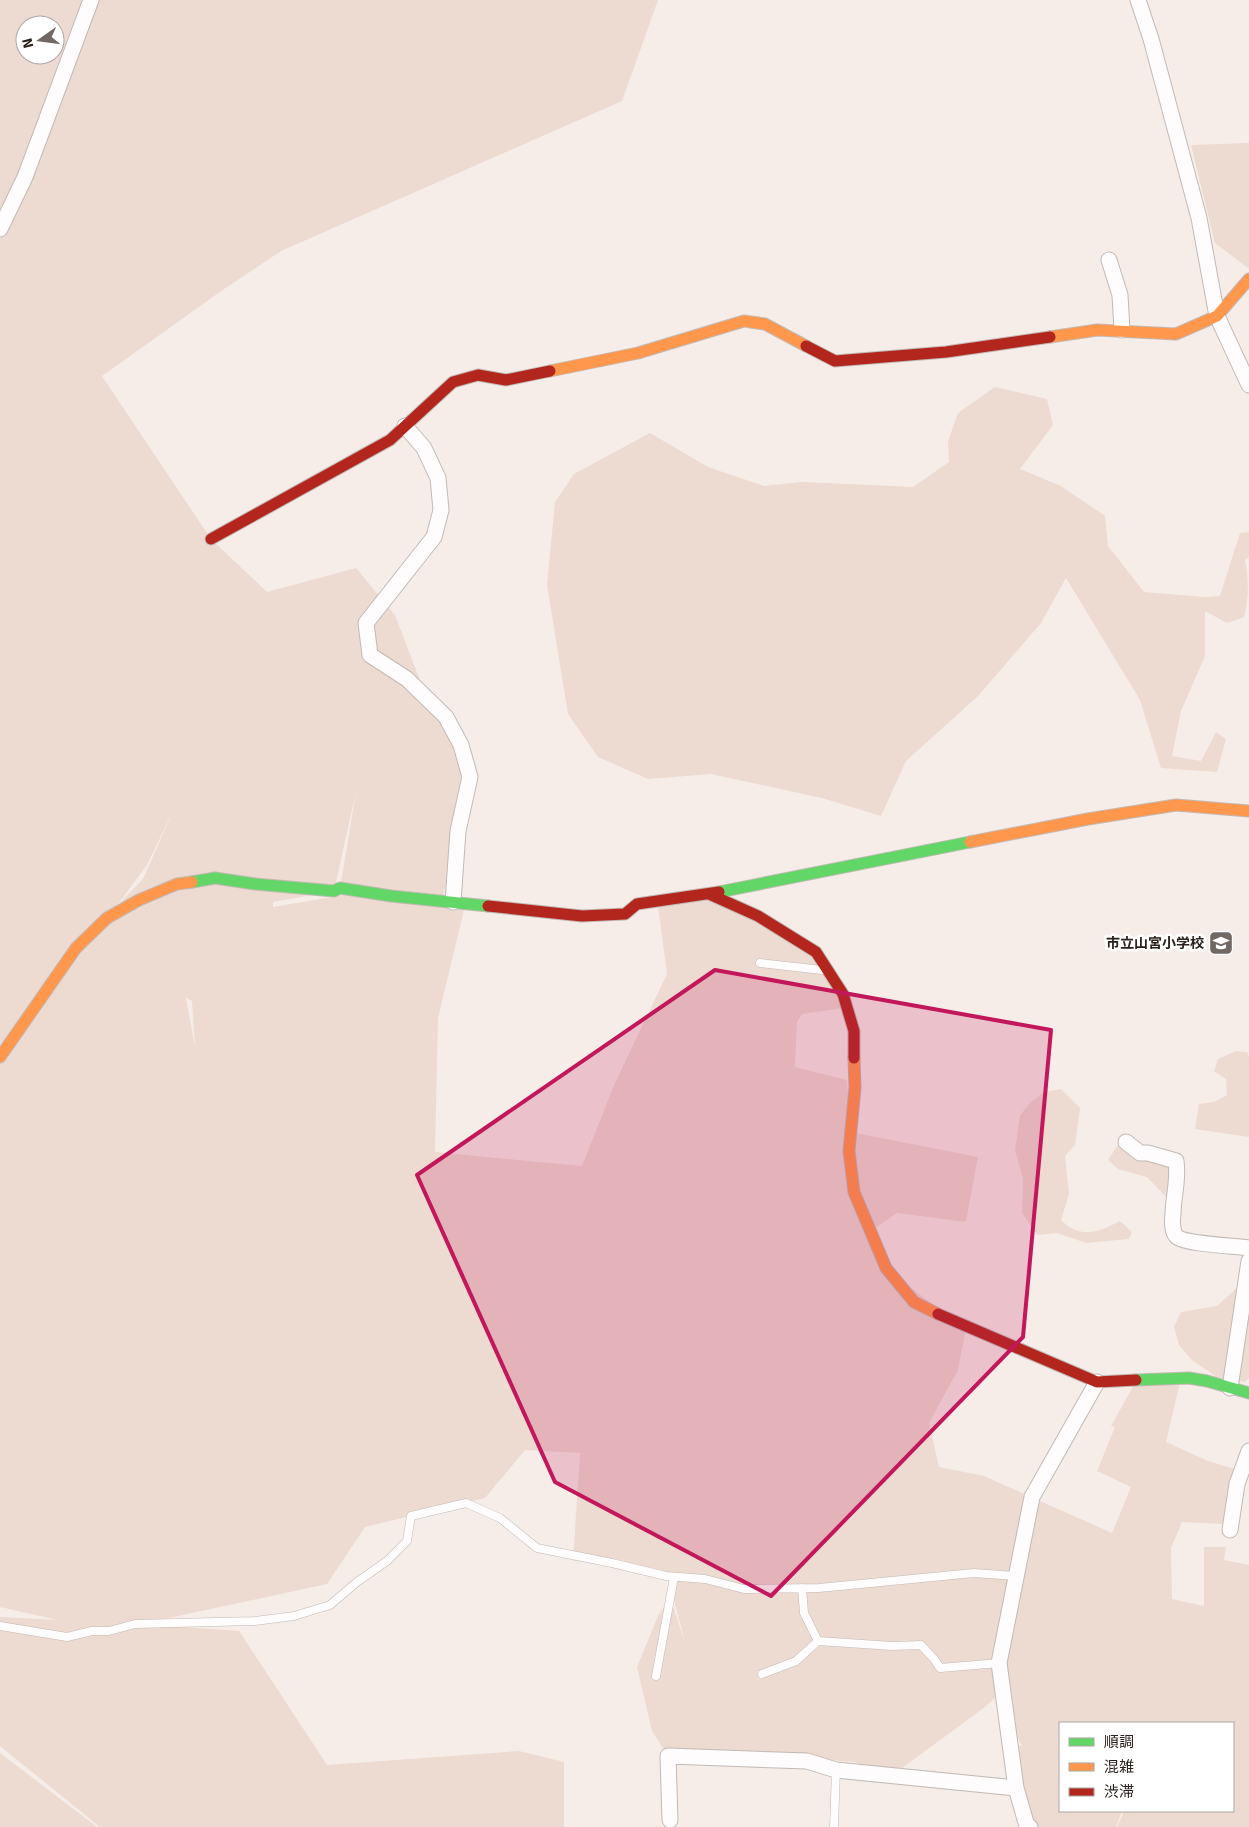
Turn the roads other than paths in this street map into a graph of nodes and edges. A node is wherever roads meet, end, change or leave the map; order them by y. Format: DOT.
graph roads {
  1 [pos="91,0"];
  2 [pos="1138,0"];
  3 [pos="0,228"];
  4 [pos="1109,260"];
  5 [pos="1249,279"];
  6 [pos="1217,316"];
  7 [pos="1122,330"];
  8 [pos="1249,385"];
  9 [pos="405,426"];
  10 [pos="211,539"];
  11 [pos="1249,811"];
  12 [pos="709,894"];
  13 [pos="453,902"];
  14 [pos="760,963"];
  15 [pos="828,970"];
  16 [pos="0,1057"];
  17 [pos="1126,1142"];
  18 [pos="1249,1248"];
  19 [pos="1249,1261"];
  20 [pos="1097,1382"];
  21 [pos="1230,1388"];
  22 [pos="1249,1393"];
  23 [pos="1249,1451"];
  24 [pos="1230,1530"];
  25 [pos="1015,1576"];
  26 [pos="674,1577"];
  27 [pos="802,1588"];
  28 [pos="0,1626"];
  29 [pos="818,1640"];
  30 [pos="999,1663"];
  31 [pos="762,1674"];
  32 [pos="656,1676"];
  33 [pos="836,1770"];
  34 [pos="1016,1788"];
  35 [pos="670,1820"];
  36 [pos="834,1827"];
  37 [pos="1027,1827"];
  38 [pos="1030,1827"];
  1 -- 3 [label="street"];
  2 -- 6 [label="street"];
  4 -- 7 [label="street"];
  5 -- 6 [label="street"];
  6 -- 7 [label="street"];
  6 -- 8 [label="street"];
  7 -- 9 [label="street"];
  9 -- 10 [label="street"];
  9 -- 13 [label="street"];
  11 -- 12 [label="street"];
  12 -- 13 [label="street"];
  12 -- 15 [label="street"];
  13 -- 16 [label="street"];
  14 -- 15 [label="lane"];
  15 -- 20 [label="street"];
  17 -- 18 [label="street"];
  19 -- 21 [label="street"];
  20 -- 21 [label="street"];
  20 -- 25 [label="street"];
  21 -- 22 [label="street"];
  23 -- 24 [label="street"];
  25 -- 27 [label="lane"];
  25 -- 30 [label="street"];
  26 -- 27 [label="lane"];
  26 -- 28 [label="lane"];
  26 -- 32 [label="lane"];
  27 -- 29 [label="lane"];
  29 -- 30 [label="lane"];
  29 -- 31 [label="lane"];
  30 -- 34 [label="street"];
  33 -- 34 [label="street"];
  33 -- 35 [label="street"];
  33 -- 36 [label="lane"];
  34 -- 37 [label="street"];
  37 -- 38 [label="street"];
}
